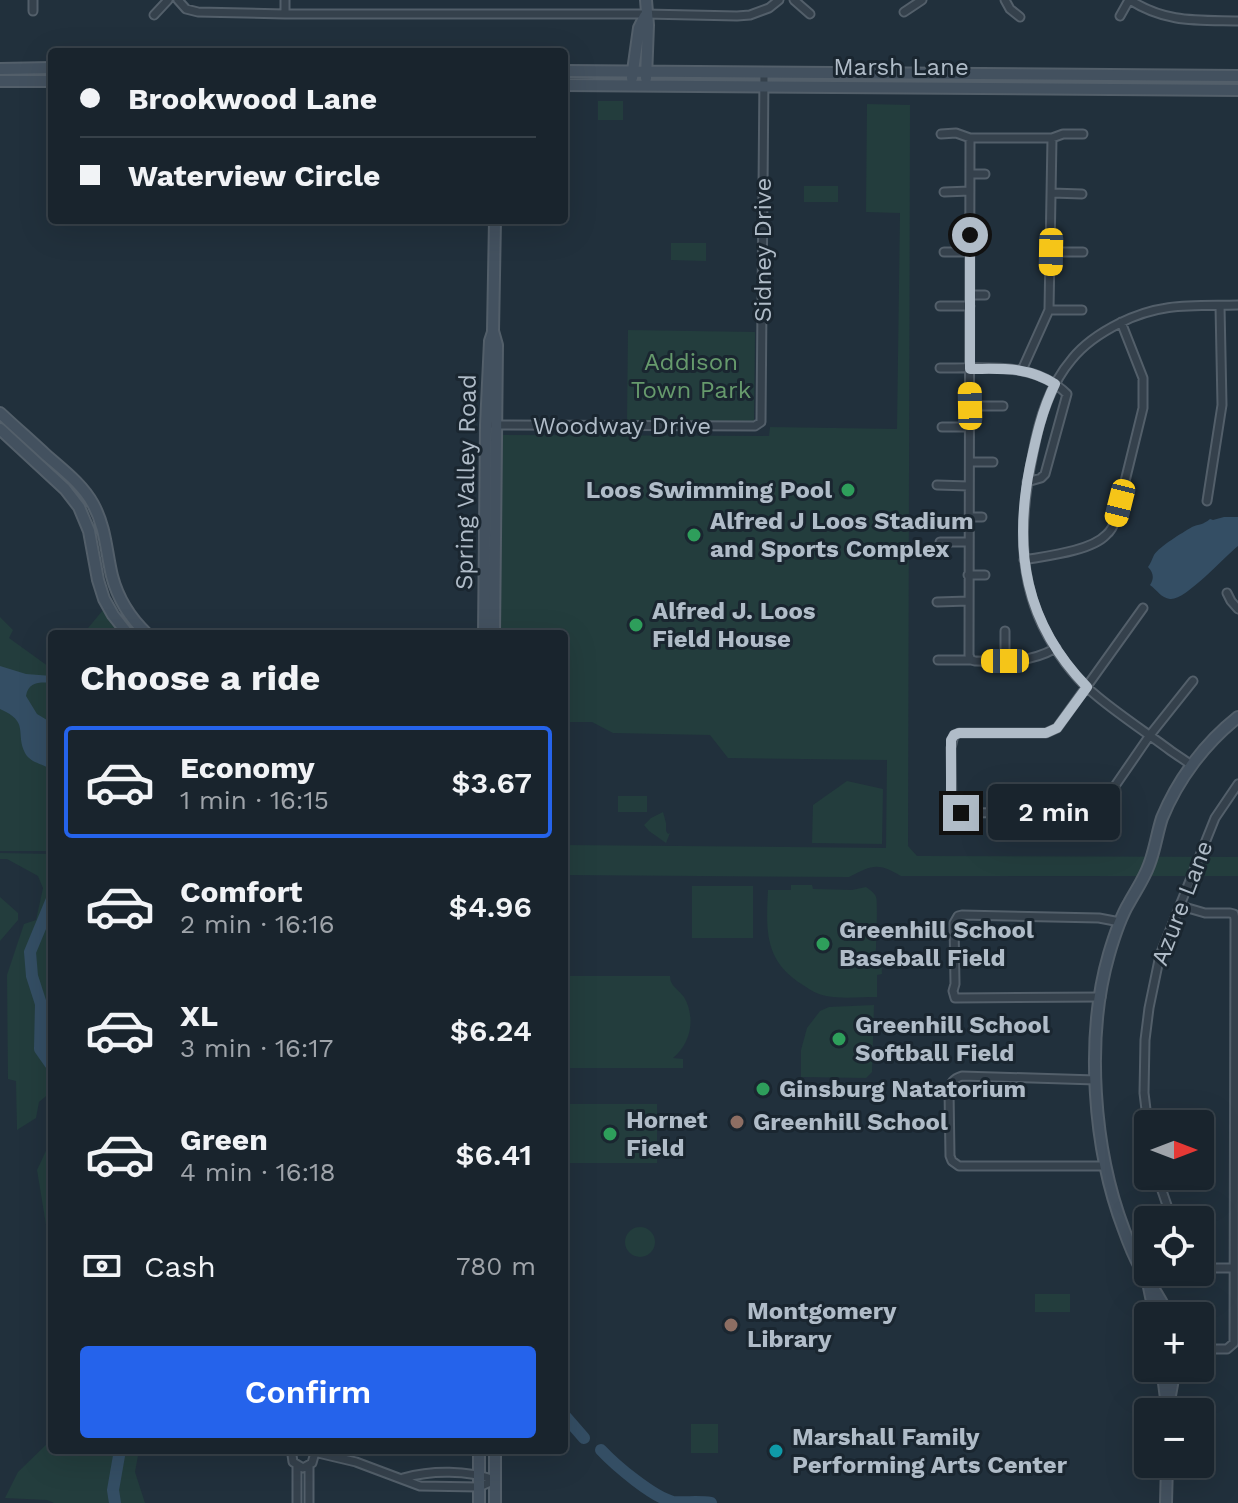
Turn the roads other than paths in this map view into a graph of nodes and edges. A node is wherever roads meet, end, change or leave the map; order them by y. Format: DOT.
graph roads {
  1 [pos="33,0"];
  2 [pos="168,0"];
  3 [pos="178,0"];
  4 [pos="285,0"];
  5 [pos="646,0"];
  6 [pos="779,0"];
  7 [pos="794,0"];
  8 [pos="922,0"];
  9 [pos="1005,0"];
  10 [pos="1130,0"];
  11 [pos="33,11"];
  12 [pos="904,12"];
  13 [pos="285,14"];
  14 [pos="646,14"];
  15 [pos="810,14"];
  16 [pos="154,15"];
  17 [pos="1120,16"];
  18 [pos="1020,17"];
  19 [pos="1238,21"];
  20 [pos="48,68"];
  21 [pos="0,69"];
  22 [pos="32,69"];
  23 [pos="568,71"];
  24 [pos="632,71"];
  25 [pos="646,71"];
  26 [pos="764,73"];
  27 [pos="1238,76"];
  28 [pos="0,81"];
  29 [pos="32,81"];
  30 [pos="48,81"];
  31 [pos="568,85"];
  32 [pos="632,86"];
  33 [pos="645,86"];
  34 [pos="764,87"];
  35 [pos="1238,90"];
  36 [pos="941,134"];
  37 [pos="1083,134"];
  38 [pos="970,138"];
  39 [pos="1052,138"];
  40 [pos="970,174"];
  41 [pos="985,174"];
  42 [pos="970,191"];
  43 [pos="944,192"];
  44 [pos="1052,193"];
  45 [pos="1082,194"];
  46 [pos="495,224"];
  47 [pos="970,235"];
  48 [pos="985,235"];
  49 [pos="944,252"];
  50 [pos="970,252"];
  51 [pos="1051,252"];
  52 [pos="1083,252"];
  53 [pos="970,295"];
  54 [pos="985,295"];
  55 [pos="1238,305"];
  56 [pos="940,306"];
  57 [pos="970,306"];
  58 [pos="1220,306"];
  59 [pos="1049,310"];
  60 [pos="1082,310"];
  61 [pos="1121,322"];
  62 [pos="940,368"];
  63 [pos="970,369"];
  64 [pos="1022,370"];
  65 [pos="1055,384"];
  66 [pos="970,406"];
  67 [pos="1003,406"];
  68 [pos="0,413"];
  69 [pos="491,425"];
  70 [pos="758,425"];
  71 [pos="942,427"];
  72 [pos="970,427"];
  73 [pos="0,429"];
  74 [pos="970,462"];
  75 [pos="993,462"];
  76 [pos="1027,482"];
  77 [pos="937,485"];
  78 [pos="969,486"];
  79 [pos="1207,501"];
  80 [pos="969,517"];
  81 [pos="982,517"];
  82 [pos="940,542"];
  83 [pos="968,542"];
  84 [pos="1024,560"];
  85 [pos="968,575"];
  86 [pos="985,575"];
  87 [pos="1227,593"];
  88 [pos="968,601"];
  89 [pos="937,602"];
  90 [pos="1143,608"];
  91 [pos="1238,609"];
  92 [pos="125,630"];
  93 [pos="143,630"];
  94 [pos="484,630"];
  95 [pos="494,630"];
  96 [pos="1005,631"];
  97 [pos="1056,648"];
  98 [pos="938,660"];
  99 [pos="971,660"];
  100 [pos="1005,661"];
  101 [pos="1193,681"];
  102 [pos="1087,687"];
  103 [pos="1238,717"];
  104 [pos="1150,735"];
  105 [pos="1191,765"];
  106 [pos="1238,784"];
  107 [pos="1181,906"];
  108 [pos="1120,922"];
  109 [pos="1101,997"];
  110 [pos="1096,1080"];
  111 [pos="1146,1110"];
  112 [pos="1106,1166"];
  113 [pos="1134,1253"];
  114 [pos="1214,1268"];
  115 [pos="1233,1268"];
  116 [pos="1214,1349"];
  117 [pos="294,1454"];
  118 [pos="313,1454"];
  119 [pos="325,1454"];
  120 [pos="479,1454"];
  121 [pos="495,1454"];
  122 [pos="338,1458"];
  123 [pos="311,1465"];
  124 [pos="297,1467"];
  125 [pos="478,1474"];
  126 [pos="402,1478"];
  127 [pos="1167,1478"];
  128 [pos="495,1480"];
  129 [pos="479,1487"];
  130 [pos="297,1503"];
  131 [pos="309,1503"];
  132 [pos="479,1503"];
  133 [pos="495,1503"];
  134 [pos="1166,1503"];
  1 -- 11 [label="street"];
  2 -- 16 [label="street"];
  3 -- 13 [label="street"];
  4 -- 13 [label="street"];
  5 -- 14 [label="main road"];
  6 -- 14 [label="street"];
  7 -- 15 [label="street"];
  8 -- 12 [label="street"];
  9 -- 18 [label="street"];
  10 -- 17 [label="street"];
  10 -- 19 [label="street"];
  13 -- 14 [label="street"];
  14 -- 24 [label="main road"];
  14 -- 25 [label="main road"];
  20 -- 22 [label="main road"];
  21 -- 22 [label="main road"];
  22 -- 29 [label="main road"];
  23 -- 24 [label="main road, Marsh Lane"];
  24 -- 25 [label="main road, Marsh Lane"];
  24 -- 32 [label="main road"];
  25 -- 26 [label="main road, Marsh Lane"];
  25 -- 33 [label="main road"];
  26 -- 27 [label="main road, Marsh Lane"];
  26 -- 34 [label="street, Sidney Drive"];
  28 -- 29 [label="main road"];
  29 -- 30 [label="main road"];
  31 -- 32 [label="main road, Marsh Lane"];
  32 -- 33 [label="main road, Marsh Lane"];
  33 -- 34 [label="main road, Marsh Lane"];
  34 -- 35 [label="main road, Marsh Lane"];
  34 -- 70 [label="street, Sidney Drive"];
  36 -- 38 [label="street"];
  37 -- 39 [label="street"];
  38 -- 39 [label="street"];
  38 -- 40 [label="street"];
  39 -- 44 [label="street"];
  40 -- 41 [label="street"];
  40 -- 42 [label="street"];
  42 -- 43 [label="street"];
  42 -- 47 [label="street"];
  44 -- 45 [label="street"];
  44 -- 51 [label="street"];
  46 -- 69 [label="main road, Spring Valley Road"];
  47 -- 48 [label="street"];
  47 -- 50 [label="street"];
  49 -- 50 [label="street"];
  50 -- 53 [label="street"];
  51 -- 52 [label="street"];
  51 -- 59 [label="street"];
  53 -- 54 [label="street"];
  53 -- 57 [label="street"];
  55 -- 58 [label="street"];
  56 -- 57 [label="street"];
  57 -- 63 [label="street"];
  58 -- 61 [label="street"];
  58 -- 79 [label="street"];
  59 -- 60 [label="street"];
  59 -- 64 [label="street"];
  61 -- 65 [label="street"];
  61 -- 84 [label="street"];
  62 -- 63 [label="street"];
  63 -- 64 [label="street"];
  63 -- 66 [label="street"];
  64 -- 65 [label="street"];
  65 -- 76 [label="street"];
  65 -- 76 [label="street"];
  66 -- 67 [label="street"];
  66 -- 72 [label="street"];
  68 -- 93 [label="main road"];
  69 -- 70 [label="street, Woodway Drive"];
  69 -- 94 [label="main road, Spring Valley Road"];
  69 -- 95 [label="main road, Spring Valley Road"];
  71 -- 72 [label="street"];
  72 -- 74 [label="street"];
  73 -- 92 [label="main road"];
  74 -- 75 [label="street"];
  74 -- 78 [label="street"];
  76 -- 84 [label="street"];
  77 -- 78 [label="street"];
  78 -- 80 [label="street"];
  80 -- 81 [label="street"];
  80 -- 83 [label="street"];
  82 -- 83 [label="street"];
  83 -- 85 [label="street"];
  84 -- 97 [label="street"];
  85 -- 86 [label="street"];
  85 -- 88 [label="street"];
  87 -- 91 [label="street"];
  88 -- 89 [label="street"];
  88 -- 99 [label="street"];
  90 -- 102 [label="street"];
  96 -- 100 [label="street"];
  97 -- 100 [label="street"];
  97 -- 102 [label="street"];
  98 -- 99 [label="street"];
  99 -- 100 [label="street"];
  101 -- 104 [label="street"];
  102 -- 104 [label="street"];
  102 -- 104 [label="street"];
  103 -- 105 [label="main road"];
  104 -- 105 [label="street"];
  105 -- 108 [label="main road"];
  106 -- 107 [label="street, Azure Lane"];
  107 -- 111 [label="street, Azure Lane"];
  107 -- 115 [label="street"];
  108 -- 109 [label="main road"];
  108 -- 109 [label="street"];
  109 -- 110 [label="main road"];
  110 -- 112 [label="main road"];
  110 -- 112 [label="street"];
  112 -- 113 [label="main road"];
  114 -- 115 [label="street"];
  115 -- 116 [label="street"];
  117 -- 124 [label="street"];
  118 -- 123 [label="street"];
  119 -- 122 [label="street"];
  120 -- 125 [label="main road"];
  121 -- 128 [label="main road"];
  122 -- 123 [label="street"];
  122 -- 126 [label="street"];
  123 -- 124 [label="street"];
  123 -- 131 [label="street"];
  124 -- 130 [label="street"];
  125 -- 126 [label="street"];
  125 -- 128 [label="street"];
  125 -- 129 [label="main road"];
  126 -- 129 [label="street"];
  127 -- 134 [label="main road"];
  128 -- 129 [label="street"];
  128 -- 133 [label="main road"];
  129 -- 132 [label="main road"];
}
